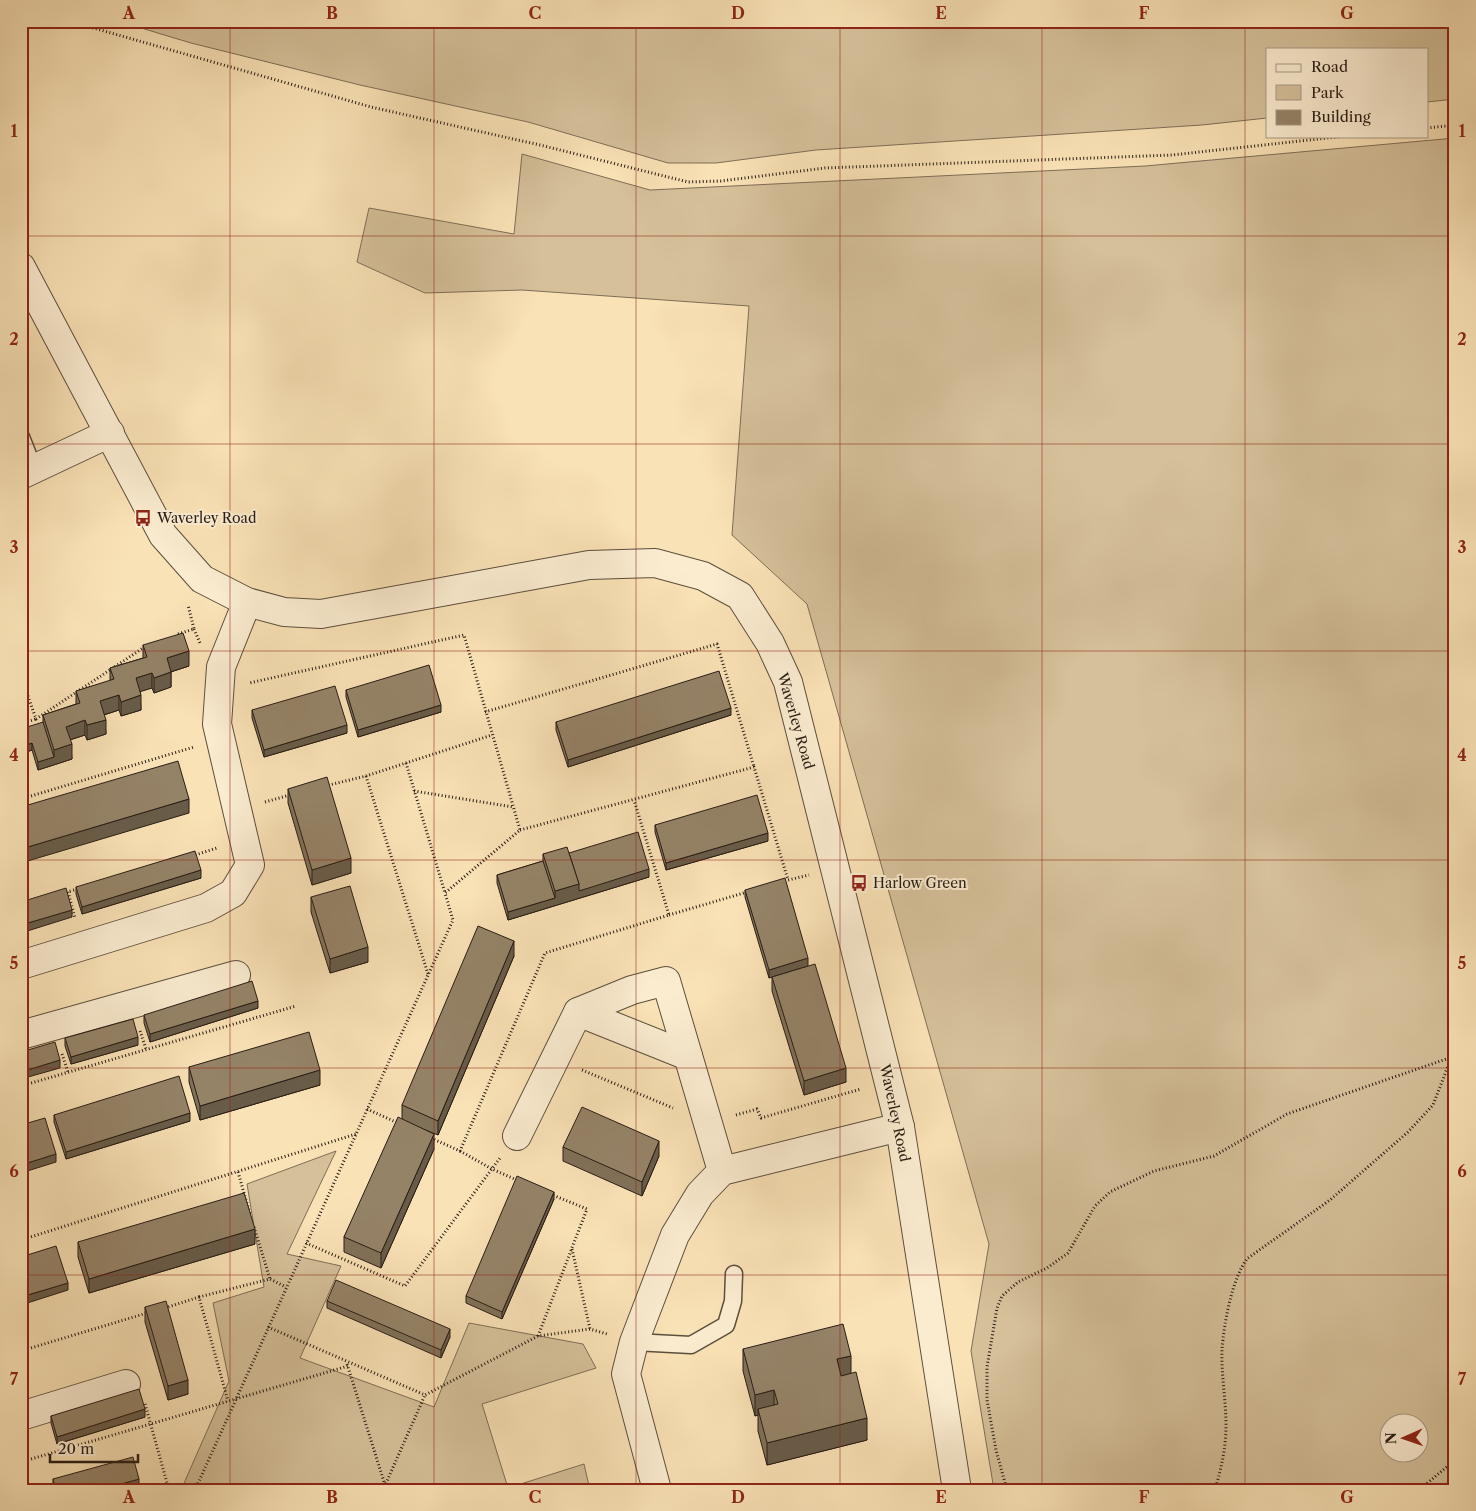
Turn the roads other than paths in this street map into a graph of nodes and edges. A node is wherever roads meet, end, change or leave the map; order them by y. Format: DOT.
graph roads {
  1 [pos="21,267"];
  2 [pos="110,433"];
  3 [pos="21,437"];
  4 [pos="27,472"];
  5 [pos="247,602"];
  6 [pos="21,964"];
  7 [pos="236,975"];
  8 [pos="578,1012"];
  9 [pos="21,1035"];
  10 [pos="688,1056"];
  11 [pos="900,1127"];
  12 [pos="517,1136"];
  13 [pos="722,1170"];
  14 [pos="734,1274"];
  15 [pos="634,1342"];
  16 [pos="126,1384"];
  17 [pos="21,1416"];
  18 [pos="657,1490"];
  19 [pos="957,1490"];
  1 -- 2 [label="street, Waverley Road"];
  2 -- 4 [label="street"];
  2 -- 5 [label="street, Waverley Road"];
  3 -- 4 [label="lane"];
  5 -- 6 [label="street"];
  5 -- 11 [label="street, Waverley Road"];
  7 -- 9 [label="street"];
  8 -- 10 [label="street"];
  8 -- 10 [label="street"];
  8 -- 12 [label="street"];
  10 -- 13 [label="street"];
  11 -- 13 [label="street"];
  11 -- 19 [label="street, Waverley Road"];
  13 -- 15 [label="street"];
  14 -- 15 [label="lane"];
  15 -- 18 [label="street"];
  16 -- 17 [label="street"];
}
